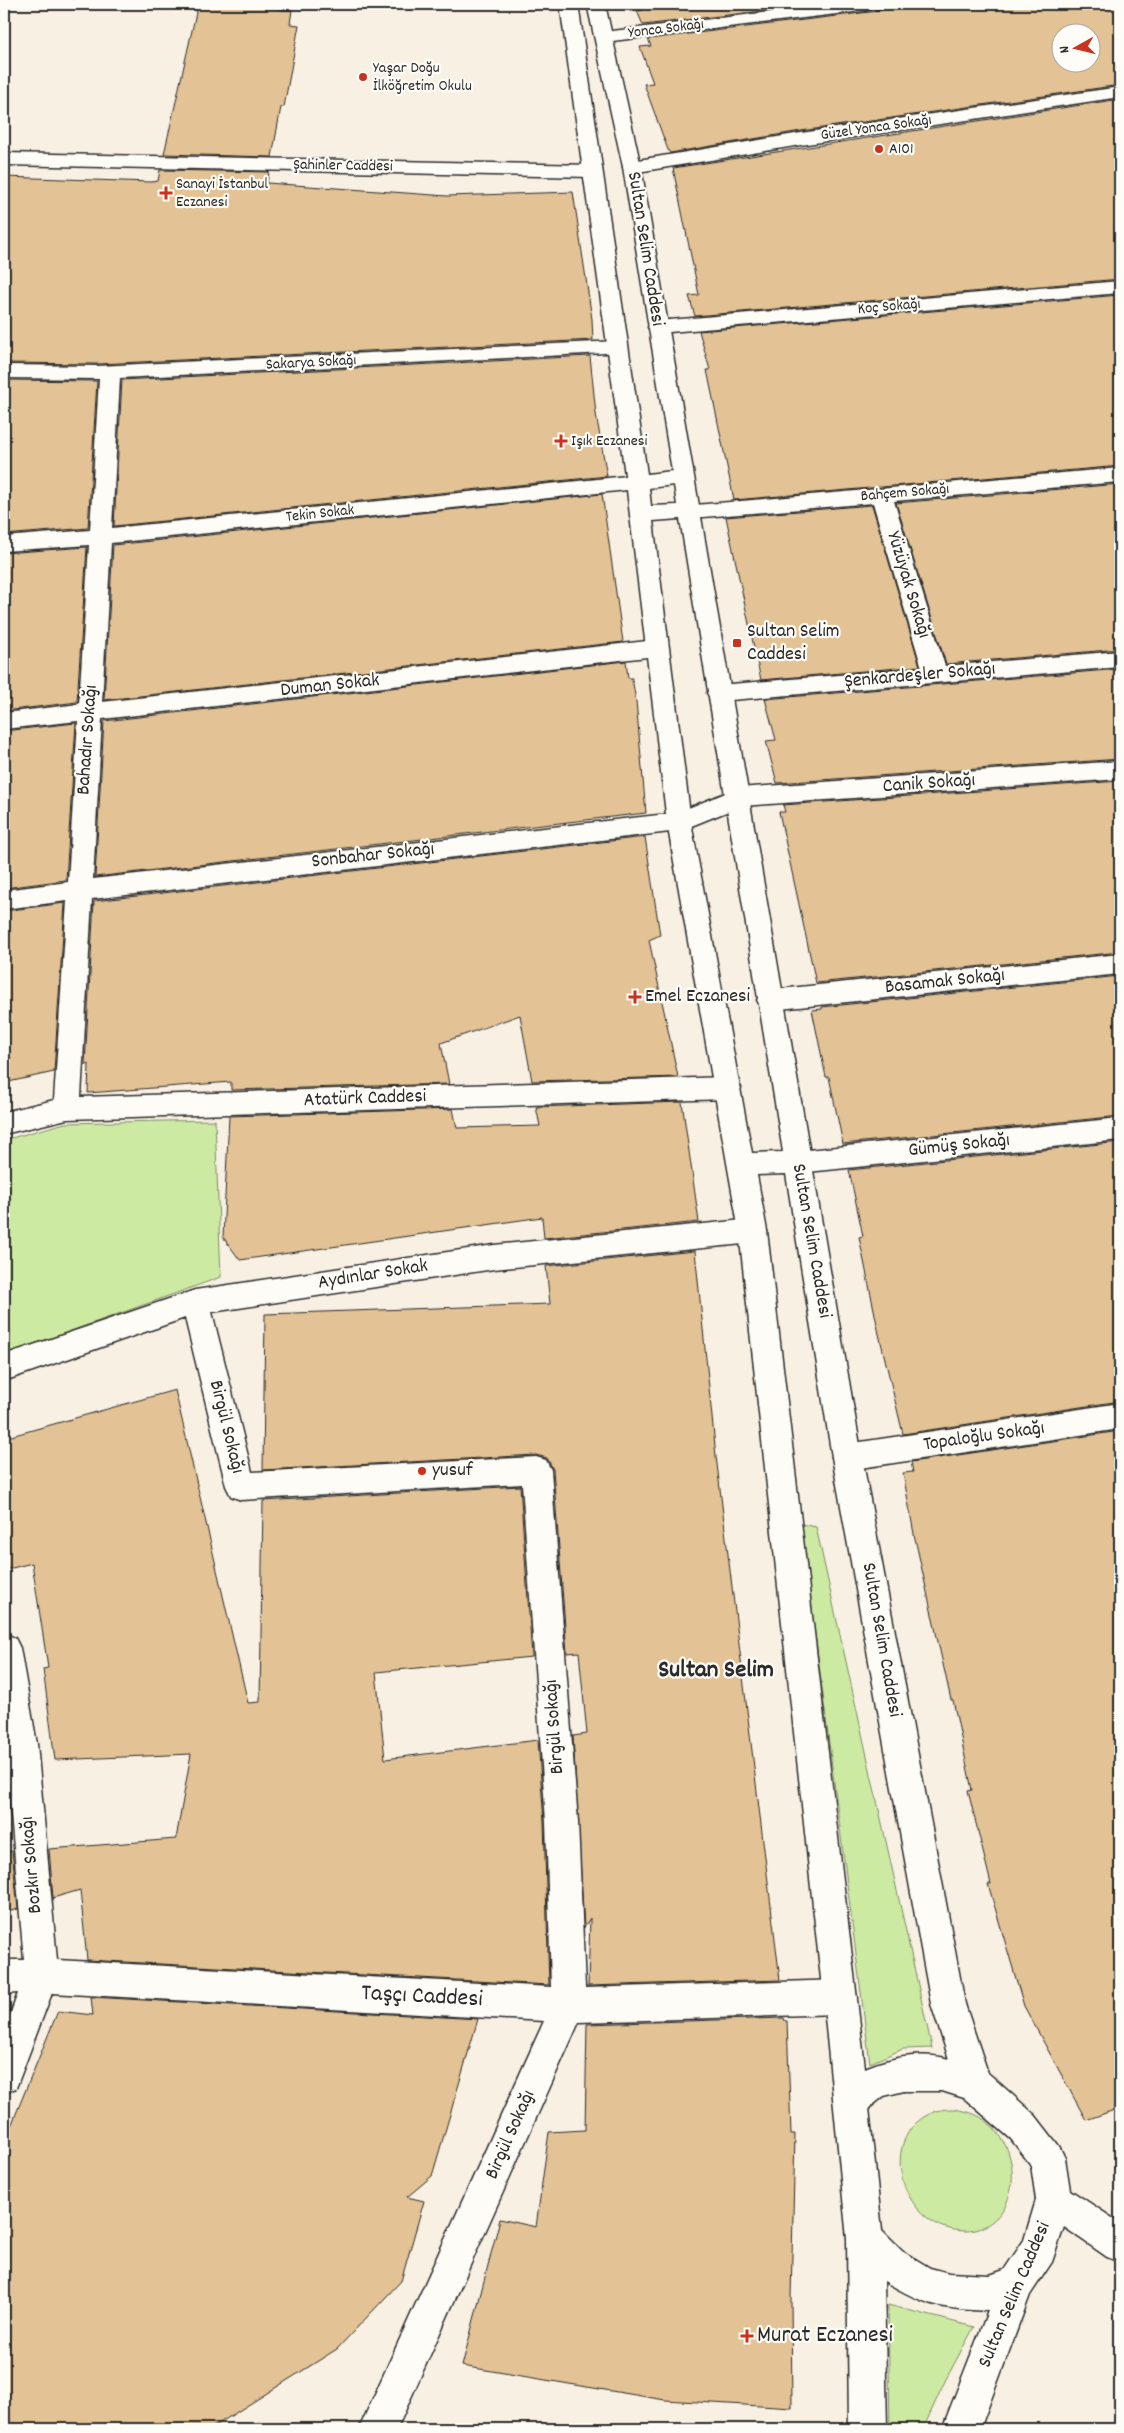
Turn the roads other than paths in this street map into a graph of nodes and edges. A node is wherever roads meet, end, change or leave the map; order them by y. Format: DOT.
graph roads {
  1 [pos="569,4"];
  2 [pos="596,4"];
  3 [pos="878,4"];
  4 [pos="604,37"];
  5 [pos="1120,92"];
  6 [pos="4,159"];
  7 [pos="632,167"];
  8 [pos="593,171"];
  9 [pos="1120,287"];
  10 [pos="658,327"];
  11 [pos="618,347"];
  12 [pos="4,371"];
  13 [pos="110,373"];
  14 [pos="1120,475"];
  15 [pos="684,478"];
  16 [pos="637,482"];
  17 [pos="881,495"];
  18 [pos="691,511"];
  19 [pos="641,514"];
  20 [pos="101,537"];
  21 [pos="4,544"];
  22 [pos="656,648"];
  23 [pos="1120,658"];
  24 [pos="936,674"];
  25 [pos="719,693"];
  26 [pos="89,713"];
  27 [pos="4,721"];
  28 [pos="1120,770"];
  29 [pos="738,797"];
  30 [pos="679,822"];
  31 [pos="78,889"];
  32 [pos="4,899"];
  33 [pos="1120,964"];
  34 [pos="770,1000"];
  35 [pos="728,1088"];
  36 [pos="67,1108"];
  37 [pos="4,1124"];
  38 [pos="1120,1130"];
  39 [pos="798,1162"];
  40 [pos="742,1165"];
  41 [pos="752,1231"];
  42 [pos="195,1302"];
  43 [pos="4,1368"];
  44 [pos="1120,1416"];
  45 [pos="847,1457"];
  46 [pos="4,1648"];
  47 [pos="4,1976"];
  48 [pos="42,1976"];
  49 [pos="840,1997"];
  50 [pos="569,2006"];
  51 [pos="4,2076"];
  52 [pos="974,2084"];
  53 [pos="851,2100"];
  54 [pos="1054,2200"];
  55 [pos="865,2239"];
  56 [pos="1120,2244"];
  57 [pos="1016,2284"];
  58 [pos="378,2429"];
  59 [pos="868,2429"];
  60 [pos="961,2429"];
  1 -- 8 [label="street, Sultan Selim Caddesi"];
  2 -- 4 [label="street, Sultan Selim Caddesi"];
  3 -- 4 [label="street, Yonca Sokağı"];
  4 -- 7 [label="street, Sultan Selim Caddesi"];
  5 -- 7 [label="street, Güzel Yonca Sokağı"];
  6 -- 8 [label="street, Şahinler Caddesi"];
  7 -- 8 [label="street, Güzel Yonca Sokağı"];
  7 -- 10 [label="street, Sultan Selim Caddesi"];
  8 -- 11 [label="street, Sultan Selim Caddesi"];
  9 -- 10 [label="street, Koç Sokağı"];
  10 -- 15 [label="street, Sultan Selim Caddesi"];
  11 -- 13 [label="street, Sakarya Sokağı"];
  11 -- 16 [label="street, Sultan Selim Caddesi"];
  12 -- 13 [label="street, Sakarya Sokağı"];
  13 -- 20 [label="street, Bahadır Sokağı"];
  14 -- 17 [label="street, Bahçem Sokağı"];
  15 -- 16 [label="street, Tekin Sokak"];
  15 -- 18 [label="street, Sultan Selim Caddesi"];
  16 -- 19 [label="street, Sultan Selim Caddesi"];
  16 -- 20 [label="street, Tekin Sokak"];
  17 -- 18 [label="street, Bahçem Sokağı"];
  17 -- 24 [label="street, Yüzüyak Sokağı"];
  18 -- 19 [label="street, Bahçem Sokağı"];
  18 -- 25 [label="street, Sultan Selim Caddesi"];
  19 -- 22 [label="street, Sultan Selim Caddesi"];
  20 -- 21 [label="street, Tekin Sokak"];
  20 -- 26 [label="street, Bahadır Sokağı"];
  22 -- 26 [label="street, Duman Sokak"];
  22 -- 30 [label="street, Sultan Selim Caddesi"];
  23 -- 24 [label="street, Şenkardeşler Sokağı"];
  24 -- 25 [label="street, Şenkardeşler Sokağı"];
  25 -- 29 [label="street, Sultan Selim Caddesi"];
  26 -- 27 [label="street, Duman Sokak"];
  26 -- 31 [label="street, Bahadır Sokağı"];
  28 -- 29 [label="street, Canik Sokağı"];
  29 -- 30 [label="street, Sonbahar Sokağı"];
  29 -- 34 [label="street, Sultan Selim Caddesi"];
  30 -- 31 [label="street, Sonbahar Sokağı"];
  30 -- 35 [label="street, Sultan Selim Caddesi"];
  31 -- 32 [label="street, Sonbahar Sokağı"];
  31 -- 36 [label="street, Bahadır Sokağı"];
  33 -- 34 [label="street, Basamak Sokağı"];
  34 -- 39 [label="street, Sultan Selim Caddesi"];
  35 -- 36 [label="street, Atatürk Caddesi"];
  35 -- 40 [label="street, Sultan Selim Caddesi"];
  36 -- 37 [label="street, Atatürk Caddesi"];
  38 -- 39 [label="street, Gümüş Sokağı"];
  39 -- 40 [label="street, Gümüş Sokağı"];
  39 -- 45 [label="street, Sultan Selim Caddesi"];
  40 -- 41 [label="street, Sultan Selim Caddesi"];
  41 -- 42 [label="street, Aydınlar Sokak"];
  41 -- 49 [label="street, Sultan Selim Caddesi"];
  42 -- 43 [label="street, Aydınlar Sokak"];
  42 -- 50 [label="street, Birgül Sokağı"];
  44 -- 45 [label="street, Topaloğlu Sokağı"];
  45 -- 52 [label="street, Sultan Selim Caddesi"];
  46 -- 48 [label="street, Bozkır Sokağı"];
  47 -- 48 [label="street, Taşçı Caddesi"];
  48 -- 50 [label="street, Taşçı Caddesi"];
  48 -- 51 [label="street, Bozkır Sokağı"];
  49 -- 50 [label="street, Taşçı Caddesi"];
  49 -- 53 [label="street, Sultan Selim Caddesi"];
  50 -- 58 [label="street, Birgül Sokağı"];
  52 -- 53 [label="street"];
  52 -- 54 [label="street, Sultan Selim Caddesi"];
  53 -- 55 [label="street, Sultan Selim Caddesi"];
  54 -- 56 [label="street"];
  54 -- 57 [label="street, Sultan Selim Caddesi"];
  55 -- 57 [label="street"];
  55 -- 59 [label="street, Sultan Selim Caddesi"];
  57 -- 60 [label="street, Sultan Selim Caddesi"];
}
